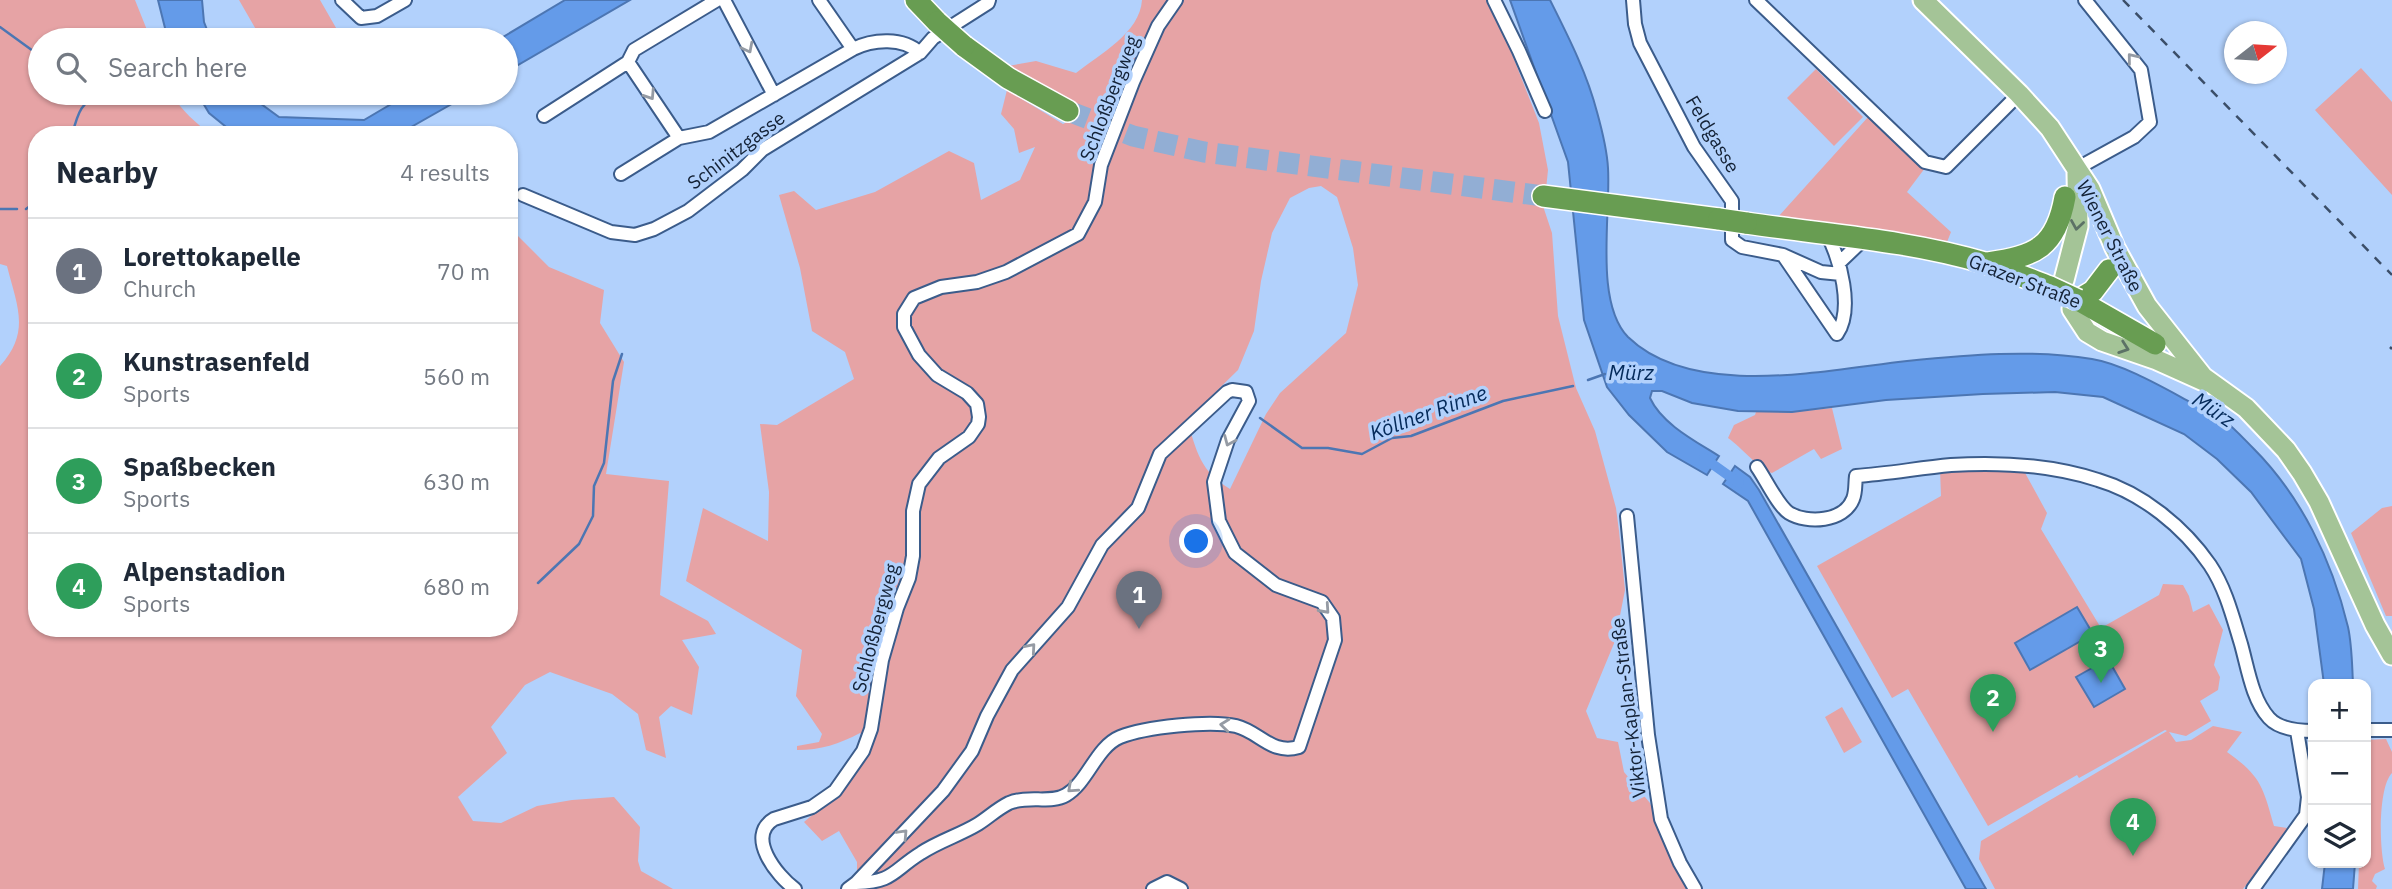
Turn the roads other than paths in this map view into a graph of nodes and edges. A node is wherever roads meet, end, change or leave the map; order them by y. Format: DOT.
graph roads {
  1 [pos="342,0"];
  2 [pos="405,0"];
  3 [pos="717,0"];
  4 [pos="724,0"];
  5 [pos="819,0"];
  6 [pos="916,0"];
  7 [pos="989,0"];
  8 [pos="1176,0"];
  9 [pos="1494,0"];
  10 [pos="1633,0"];
  11 [pos="1756,0"];
  12 [pos="1923,0"];
  13 [pos="2085,0"];
  14 [pos="853,49"];
  15 [pos="920,53"];
  16 [pos="628,62"];
  17 [pos="774,94"];
  18 [pos="2020,94"];
  19 [pos="1068,111"];
  20 [pos="1545,111"];
  21 [pos="544,116"];
  22 [pos="679,138"];
  23 [pos="2063,147"];
  24 [pos="2076,169"];
  25 [pos="621,174"];
  26 [pos="523,195"];
  27 [pos="1543,196"];
  28 [pos="2065,197"];
  29 [pos="1821,233"];
  30 [pos="1864,239"];
  31 [pos="2115,248"];
  32 [pos="1783,255"];
  33 [pos="2015,267"];
  34 [pos="1841,268"];
  35 [pos="2109,270"];
  36 [pos="2057,284"];
  37 [pos="2075,305"];
  38 [pos="2155,344"];
  39 [pos="2211,383"];
  40 [pos="1757,467"];
  41 [pos="1627,516"];
  42 [pos="2392,654"];
  43 [pos="2371,730"];
  44 [pos="2392,730"];
  45 [pos="2297,731"];
  46 [pos="2308,731"];
  47 [pos="852,886"];
  48 [pos="795,889"];
  49 [pos="1153,889"];
  50 [pos="1181,889"];
  51 [pos="1695,889"];
  52 [pos="2253,889"];
  1 -- 2 [label="street"];
  3 -- 16 [label="street"];
  4 -- 17 [label="street, one-way"];
  5 -- 14 [label="street"];
  6 -- 19 [label="highway, bridge"];
  7 -- 15 [label="street, Schinitzgasse"];
  8 -- 48 [label="street, Schloßbergweg"];
  9 -- 20 [label="street"];
  10 -- 32 [label="street, Feldgasse"];
  11 -- 18 [label="street"];
  12 -- 18 [label="main road"];
  24 -- 13 [label="street, one-way"];
  14 -- 15 [label="street"];
  14 -- 17 [label="street"];
  15 -- 26 [label="street, Schinitzgasse"];
  16 -- 21 [label="street"];
  16 -- 22 [label="street, one-way"];
  17 -- 22 [label="street"];
  18 -- 23 [label="main road"];
  22 -- 25 [label="street"];
  23 -- 24 [label="main road"];
  23 -- 28 [label="main road"];
  24 -- 31 [label="main road, Wiener Straße"];
  24 -- 36 [label="main road, Wiener Straße, one-way"];
  27 -- 29 [label="highway, Grazer Straße, bridge"];
  28 -- 33 [label="highway"];
  29 -- 30 [label="highway, Grazer Straße"];
  29 -- 34 [label="street"];
  30 -- 33 [label="highway, Grazer Straße"];
  30 -- 34 [label="street"];
  31 -- 35 [label="main road"];
  31 -- 39 [label="main road, Wiener Straße"];
  32 -- 34 [label="street, Feldgasse"];
  32 -- 34 [label="street"];
  33 -- 36 [label="highway, Grazer Straße"];
  35 -- 37 [label="highway"];
  36 -- 37 [label="highway, Grazer Straße, bridge"];
  37 -- 38 [label="highway, Grazer Straße"];
  37 -- 39 [label="main road, Wiener Straße, one-way"];
  38 -- 39 [label="main road, Grazer Straße"];
  39 -- 42 [label="main road, Wiener Straße"];
  40 -- 45 [label="street"];
  41 -- 51 [label="street, Viktor-Kaplan-Straße"];
  43 -- 44 [label="street"];
  45 -- 46 [label="street"];
  45 -- 52 [label="street"];
  47 -- 47 [label="street, one-way"];
  49 -- 50 [label="street"];
}
